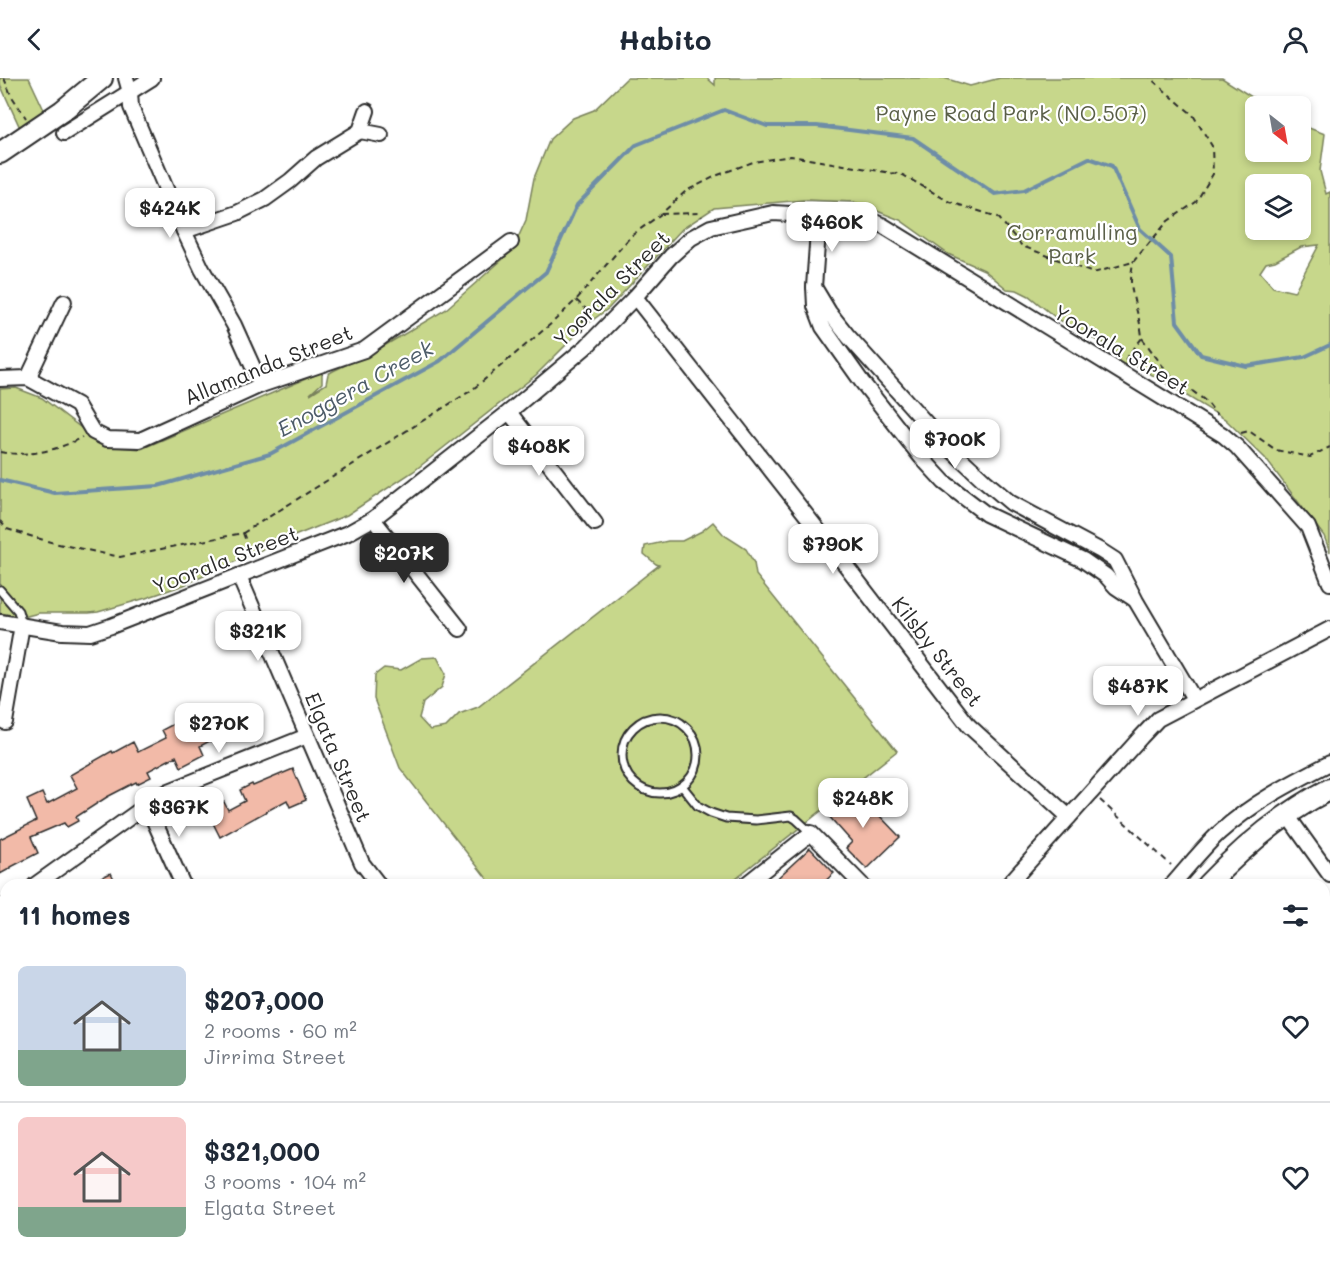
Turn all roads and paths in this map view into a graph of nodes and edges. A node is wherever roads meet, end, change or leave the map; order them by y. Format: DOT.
graph roads {
  1 [pos="4,78"];
  2 [pos="102,78"];
  3 [pos="152,78"];
  4 [pos="1150,78"];
  5 [pos="128,85"];
  6 [pos="367,111"];
  7 [pos="34,130"];
  8 [pos="360,131"];
  9 [pos="63,133"];
  10 [pos="381,135"];
  11 [pos="0,153"];
  12 [pos="661,214"];
  13 [pos="819,217"];
  14 [pos="711,227"];
  15 [pos="184,231"];
  16 [pos="511,242"];
  17 [pos="1133,262"];
  18 [pos="814,287"];
  19 [pos="634,297"];
  20 [pos="576,300"];
  21 [pos="64,302"];
  22 [pos="1142,338"];
  23 [pos="589,345"];
  24 [pos="1118,372"];
  25 [pos="28,378"];
  26 [pos="0,379"];
  27 [pos="261,385"];
  28 [pos="509,412"];
  29 [pos="1220,419"];
  30 [pos="93,432"];
  31 [pos="1237,447"];
  32 [pos="1330,447"];
  33 [pos="0,452"];
  34 [pos="373,519"];
  35 [pos="0,521"];
  36 [pos="595,523"];
  37 [pos="243,534"];
  38 [pos="257,569"];
  39 [pos="239,576"];
  40 [pos="1330,582"];
  41 [pos="0,590"];
  42 [pos="1136,601"];
  43 [pos="0,622"];
  44 [pos="22,625"];
  45 [pos="460,629"];
  46 [pos="1330,629"];
  47 [pos="1194,699"];
  48 [pos="5,722"];
  49 [pos="307,736"];
  50 [pos="1330,763"];
  51 [pos="682,786"];
  52 [pos="1330,789"];
  53 [pos="1092,792"];
  54 [pos="147,805"];
  55 [pos="1287,815"];
  56 [pos="1070,817"];
  57 [pos="811,833"];
  58 [pos="1330,874"];
  59 [pos="43,879"];
  60 [pos="180,879"];
  61 [pos="374,879"];
  62 [pos="753,879"];
  63 [pos="856,879"];
  64 [pos="1013,879"];
  65 [pos="1175,879"];
  66 [pos="1177,879"];
  67 [pos="1213,879"];
  1 -- 7 [label="path"];
  2 -- 7 [label="main road"];
  3 -- 5 [label="street"];
  4 -- 17 [label="path"];
  5 -- 9 [label="street"];
  5 -- 15 [label="street"];
  6 -- 8 [label="street"];
  7 -- 11 [label="main road"];
  8 -- 10 [label="street"];
  8 -- 15 [label="street"];
  12 -- 14 [label="path"];
  12 -- 17 [label="path"];
  12 -- 20 [label="path"];
  13 -- 14 [label="street, Yoorala Street"];
  13 -- 18 [label="street"];
  13 -- 24 [label="street, Yoorala Street"];
  14 -- 19 [label="street, Yoorala Street"];
  15 -- 27 [label="street"];
  16 -- 27 [label="street, Allamanda Street"];
  17 -- 22 [label="path"];
  18 -- 42 [label="street"];
  18 -- 42 [label="street"];
  19 -- 23 [label="street, Yoorala Street"];
  19 -- 56 [label="street, Kilsby Street"];
  20 -- 23 [label="path"];
  20 -- 37 [label="path"];
  21 -- 25 [label="street"];
  22 -- 24 [label="path"];
  22 -- 29 [label="path"];
  23 -- 28 [label="street, Yoorala Street"];
  24 -- 31 [label="street, Yoorala Street"];
  25 -- 26 [label="street"];
  25 -- 30 [label="street"];
  27 -- 30 [label="street, Allamanda Street"];
  28 -- 34 [label="street, Yoorala Street"];
  28 -- 36 [label="street"];
  30 -- 33 [label="path"];
  31 -- 32 [label="path"];
  31 -- 40 [label="street, Yoorala Street"];
  34 -- 38 [label="street, Yoorala Street"];
  34 -- 45 [label="street"];
  35 -- 37 [label="path"];
  37 -- 38 [label="path"];
  38 -- 39 [label="street, Yoorala Street"];
  39 -- 44 [label="street, Yoorala Street"];
  39 -- 49 [label="street, Elgata Street"];
  41 -- 44 [label="lane"];
  42 -- 47 [label="street"];
  43 -- 44 [label="street, Yoorala Street"];
  44 -- 48 [label="street"];
  46 -- 47 [label="street"];
  47 -- 53 [label="street"];
  49 -- 54 [label="street"];
  49 -- 61 [label="street, Elgata Street"];
  50 -- 66 [label="street"];
  51 -- 51 [label="lane"];
  51 -- 57 [label="lane"];
  52 -- 55 [label="main road"];
  53 -- 56 [label="street"];
  53 -- 65 [label="path"];
  54 -- 59 [label="street"];
  54 -- 60 [label="street"];
  55 -- 58 [label="street"];
  55 -- 67 [label="main road"];
  56 -- 64 [label="street"];
  57 -- 62 [label="street"];
  57 -- 63 [label="street"];
}
